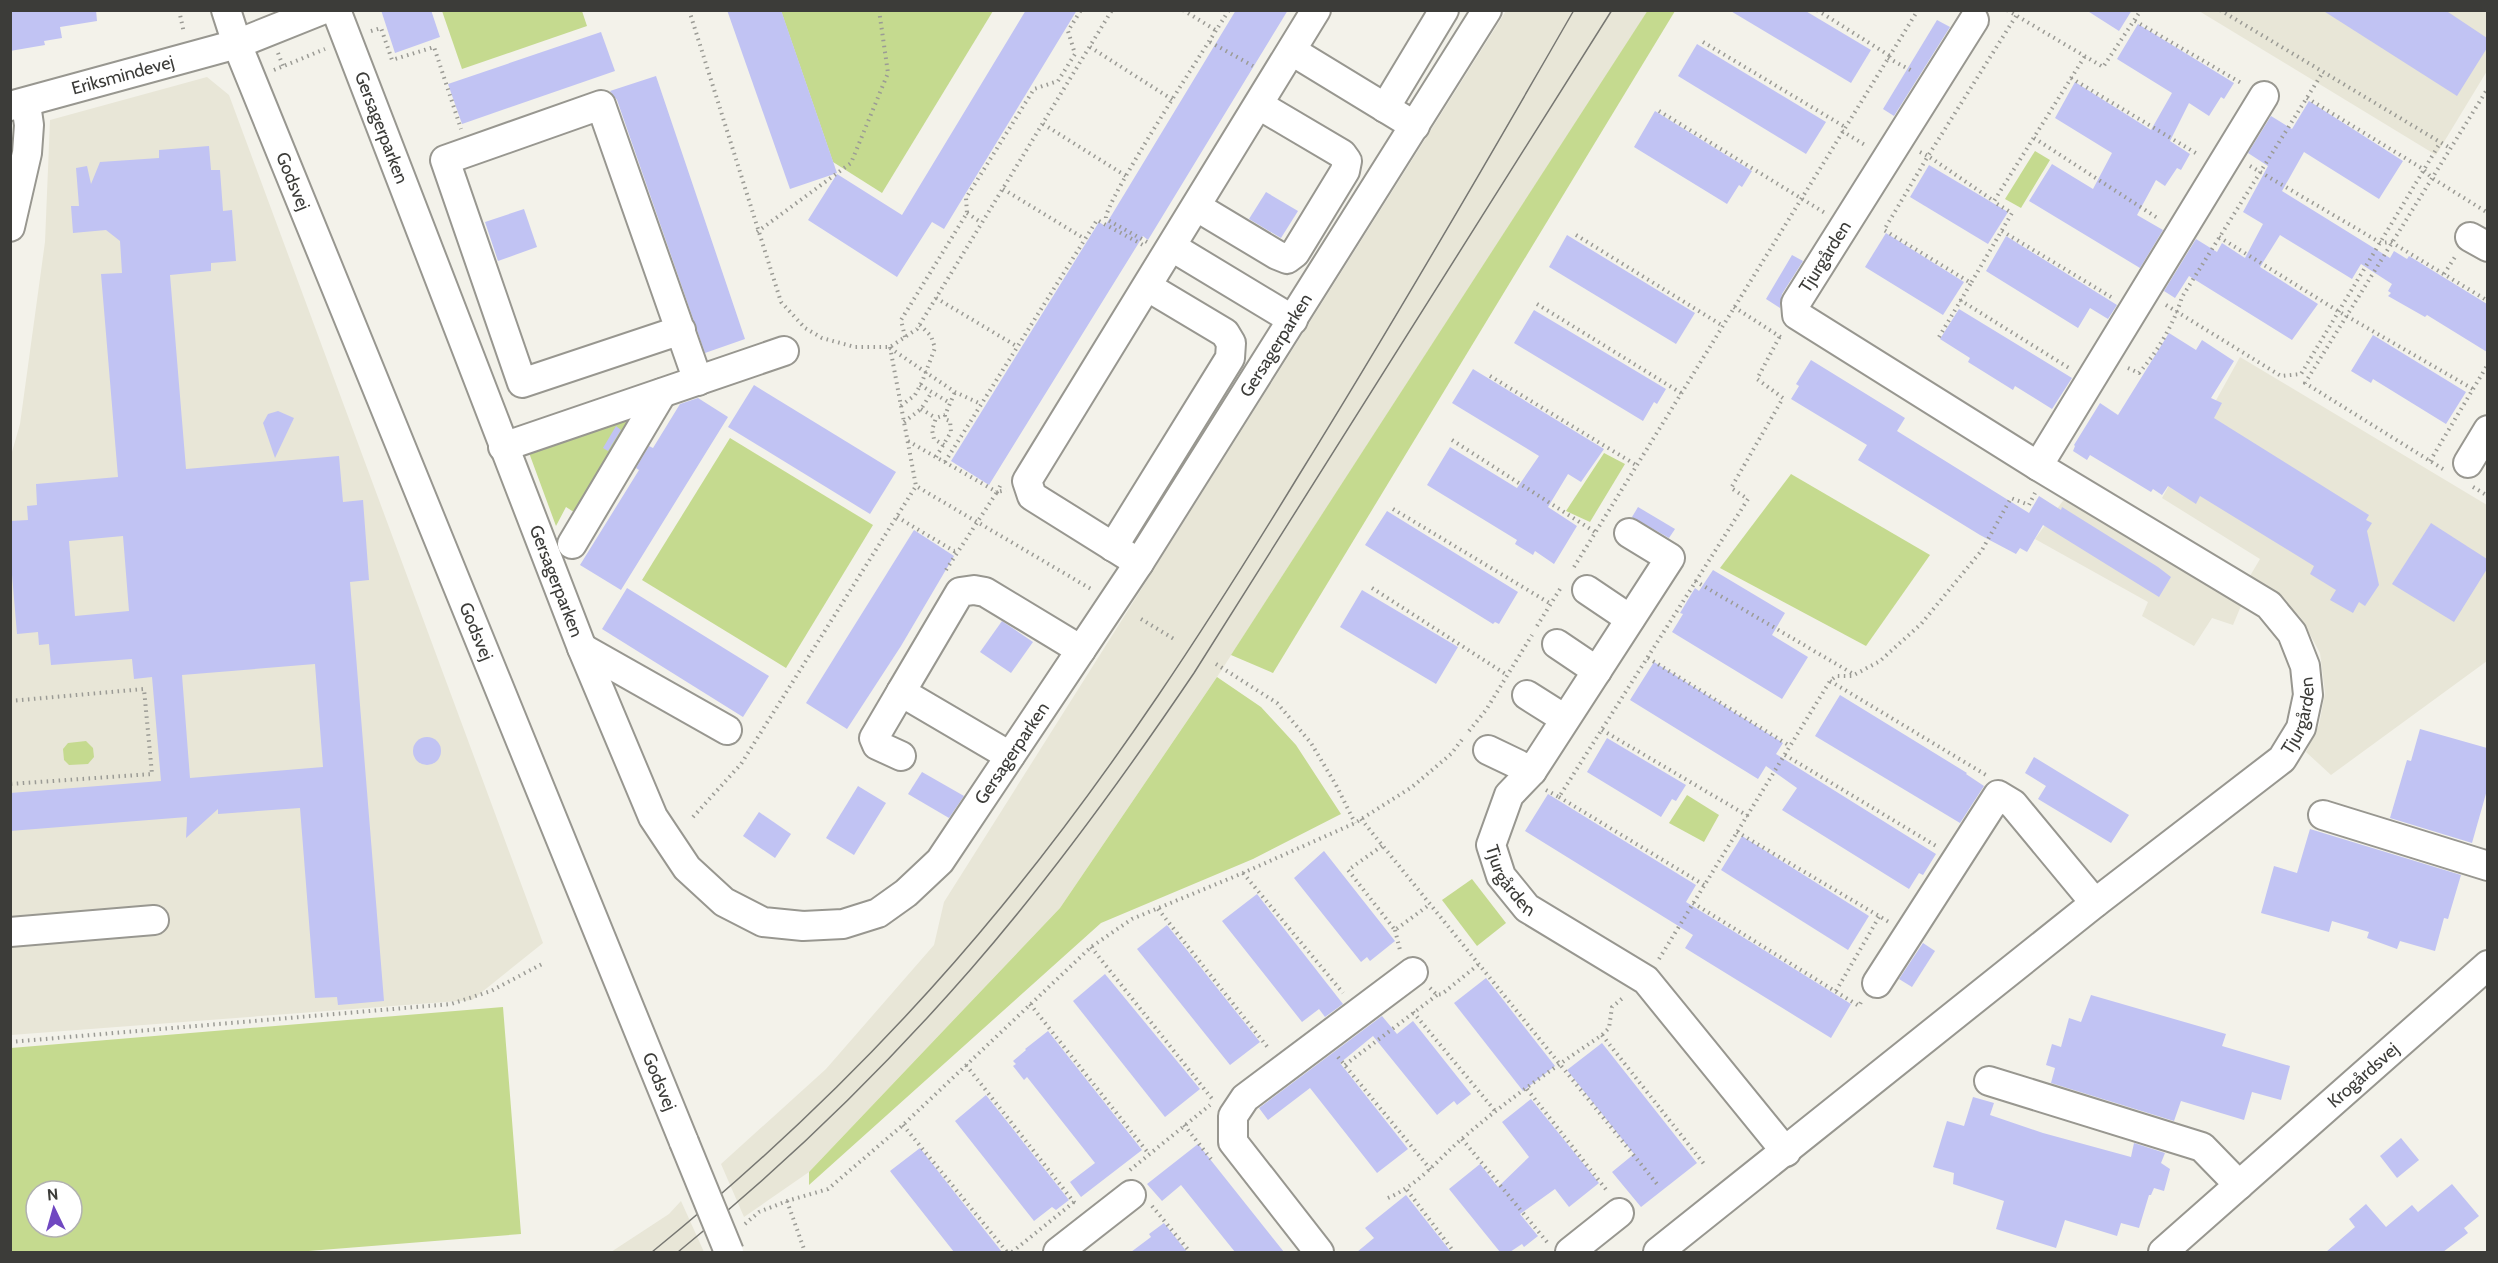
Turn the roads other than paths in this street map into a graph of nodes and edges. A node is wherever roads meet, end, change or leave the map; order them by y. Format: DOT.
graph roads {
  1 [pos="226,10"];
  2 [pos="322,10"];
  3 [pos="336,10"];
  4 [pos="1316,10"];
  5 [pos="1444,10"];
  6 [pos="1487,10"];
  7 [pos="1974,20"];
  8 [pos="237,44"];
  9 [pos="1292,51"];
  10 [pos="2264,96"];
  11 [pos="18,105"];
  12 [pos="1259,105"];
  13 [pos="1385,108"];
  14 [pos="1415,126"];
  15 [pos="1197,207"];
  16 [pos="464,216"];
  17 [pos="10,228"];
  18 [pos="420,231"];
  19 [pos="1159,247"];
  20 [pos="1148,287"];
  21 [pos="1293,320"];
  22 [pos="681,330"];
  23 [pos="784,351"];
  24 [pos="698,381"];
  25 [pos="662,393"];
  26 [pos="2487,430"];
  27 [pos="503,447"];
  28 [pos="2043,468"];
  29 [pos="2461,473"];
  30 [pos="1629,533"];
  31 [pos="572,544"];
  32 [pos="1113,547"];
  33 [pos="1139,563"];
  34 [pos="1574,582"];
  35 [pos="1630,619"];
  36 [pos="1557,644"];
  37 [pos="582,648"];
  38 [pos="1081,650"];
  39 [pos="1597,671"];
  40 [pos="901,692"];
  41 [pos="1527,695"];
  42 [pos="1565,719"];
  43 [pos="727,730"];
  44 [pos="1488,750"];
  45 [pos="901,756"];
  46 [pos="1010,756"];
  47 [pos="1528,775"];
  48 [pos="2323,815"];
  49 [pos="2487,866"];
  50 [pos="2095,903"];
  51 [pos="154,920"];
  52 [pos="10,932"];
  53 [pos="2487,965"];
  54 [pos="1407,966"];
  55 [pos="1877,983"];
  56 [pos="1989,1081"];
  57 [pos="1786,1152"];
  58 [pos="2239,1185"];
  59 [pos="1134,1189"];
  60 [pos="1619,1213"];
  61 [pos="1559,1248"];
  62 [pos="729,1252"];
  63 [pos="1058,1252"];
  64 [pos="1319,1252"];
  65 [pos="1658,1252"];
  66 [pos="2163,1252"];
  1 -- 8 [label="street, Godsvej"];
  2 -- 8 [label="street"];
  3 -- 18 [label="street, Gersagerparken"];
  4 -- 9 [label="street"];
  5 -- 13 [label="street"];
  6 -- 14 [label="street, Gersagerparken"];
  7 -- 28 [label="street, Tjurgården"];
  8 -- 11 [label="street, Eriksmindevej"];
  8 -- 62 [label="street, Godsvej, bridge"];
  9 -- 12 [label="street"];
  9 -- 13 [label="street"];
  10 -- 28 [label="street"];
  11 -- 17 [label="street"];
  12 -- 15 [label="street"];
  12 -- 15 [label="street"];
  13 -- 14 [label="street"];
  14 -- 21 [label="street, Gersagerparken"];
  15 -- 19 [label="street"];
  16 -- 18 [label="street"];
  16 -- 22 [label="street"];
  16 -- 22 [label="street"];
  18 -- 27 [label="street, Gersagerparken"];
  19 -- 20 [label="street"];
  19 -- 21 [label="street"];
  20 -- 32 [label="street"];
  20 -- 32 [label="street"];
  21 -- 33 [label="street, Gersagerparken"];
  22 -- 24 [label="street"];
  23 -- 24 [label="street"];
  24 -- 25 [label="street"];
  25 -- 27 [label="street"];
  25 -- 31 [label="street"];
  26 -- 29 [label="street"];
  27 -- 37 [label="street, Gersagerparken"];
  28 -- 50 [label="street, Tjurgården"];
  30 -- 35 [label="street, Tjurgården"];
  32 -- 33 [label="street"];
  33 -- 38 [label="street, Gersagerparken"];
  34 -- 35 [label="street"];
  35 -- 39 [label="street, Tjurgården"];
  36 -- 39 [label="street"];
  37 -- 43 [label="street"];
  37 -- 46 [label="street, Gersagerparken"];
  38 -- 40 [label="street"];
  38 -- 46 [label="street, Gersagerparken"];
  39 -- 42 [label="street, Tjurgården"];
  40 -- 45 [label="street"];
  40 -- 46 [label="street"];
  41 -- 42 [label="street"];
  42 -- 47 [label="street, Tjurgården"];
  44 -- 47 [label="street"];
  47 -- 57 [label="street, Tjurgården"];
  48 -- 49 [label="street"];
  50 -- 55 [label="street"];
  50 -- 57 [label="street, Tjurgården"];
  51 -- 52 [label="street"];
  53 -- 58 [label="street, Krogårdsvej"];
  54 -- 64 [label="street"];
  56 -- 58 [label="street"];
  57 -- 65 [label="street, Tjurgården"];
  58 -- 66 [label="street, Krogårdsvej"];
  59 -- 63 [label="street"];
  60 -- 61 [label="street"];
}
